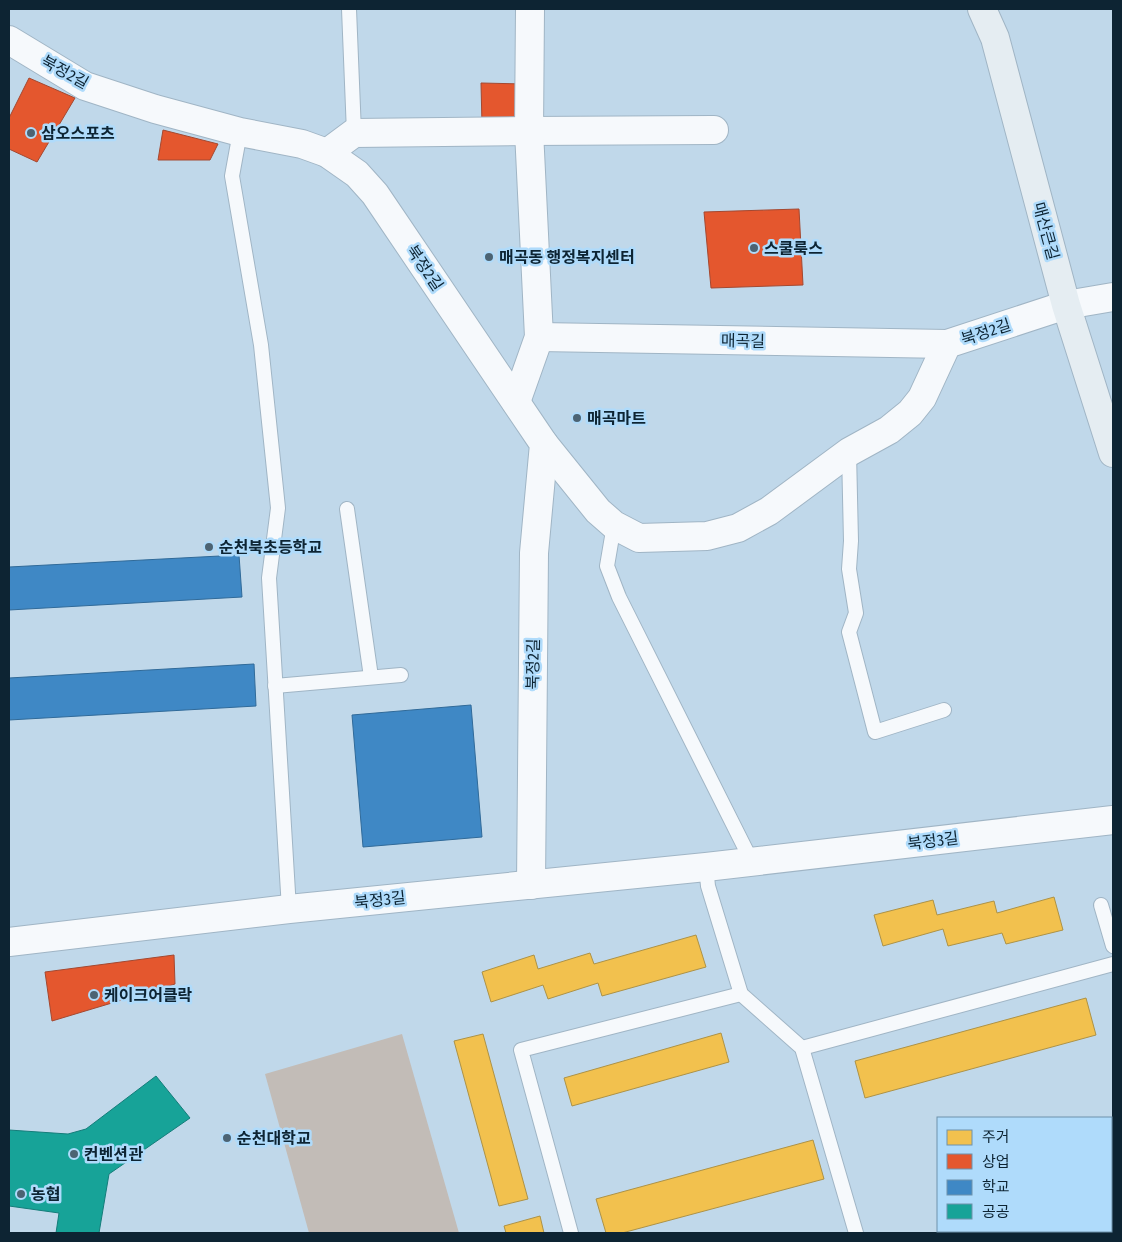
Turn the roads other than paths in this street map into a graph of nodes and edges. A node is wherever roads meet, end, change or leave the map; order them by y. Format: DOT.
graph roads {
  1 [pos="349,9"];
  2 [pos="530,9"];
  3 [pos="982,9"];
  4 [pos="9,40"];
  5 [pos="714,130"];
  6 [pos="529,131"];
  7 [pos="240,132"];
  8 [pos="354,133"];
  9 [pos="327,153"];
  10 [pos="1113,297"];
  11 [pos="1066,306"];
  12 [pos="539,337"];
  13 [pos="947,344"];
  14 [pos="516,402"];
  15 [pos="544,444"];
  16 [pos="849,452"];
  17 [pos="1113,453"];
  18 [pos="347,509"];
  19 [pos="614,525"];
  20 [pos="401,675"];
  21 [pos="371,677"];
  22 [pos="275,686"];
  23 [pos="944,710"];
  24 [pos="1113,820"];
  25 [pos="752,862"];
  26 [pos="706,867"];
  27 [pos="531,885"];
  28 [pos="1101,905"];
  29 [pos="289,909"];
  30 [pos="9,942"];
  31 [pos="1113,946"];
  32 [pos="1113,964"];
  33 [pos="741,994"];
  34 [pos="802,1048"];
  35 [pos="571,1233"];
  36 [pos="856,1233"];
  1 -- 8 [label="lane"];
  2 -- 6 [label="street"];
  3 -- 11 [label="street, 매산큰길"];
  4 -- 7 [label="street, 북정2길"];
  5 -- 6 [label="street"];
  6 -- 8 [label="street"];
  6 -- 12 [label="street"];
  7 -- 9 [label="street, 북정2길"];
  7 -- 22 [label="lane"];
  8 -- 9 [label="street"];
  9 -- 14 [label="street, 북정2길"];
  10 -- 11 [label="street, 북정2길"];
  11 -- 13 [label="street, 북정2길"];
  11 -- 17 [label="street, 매산큰길"];
  12 -- 13 [label="street, 매곡길"];
  12 -- 14 [label="street"];
  13 -- 16 [label="street, 북정2길"];
  14 -- 15 [label="street, 북정2길"];
  15 -- 19 [label="street, 북정2길"];
  15 -- 27 [label="street, 북정2길"];
  16 -- 19 [label="street, 북정2길"];
  16 -- 23 [label="lane"];
  18 -- 21 [label="lane"];
  19 -- 25 [label="lane"];
  20 -- 21 [label="lane"];
  21 -- 22 [label="lane"];
  22 -- 29 [label="lane"];
  24 -- 25 [label="street, 북정3길"];
  25 -- 26 [label="street, 북정3길"];
  26 -- 27 [label="street, 북정3길"];
  26 -- 33 [label="lane"];
  27 -- 29 [label="street, 북정3길"];
  28 -- 31 [label="lane"];
  29 -- 30 [label="street, 북정3길"];
  32 -- 34 [label="lane"];
  33 -- 34 [label="lane"];
  33 -- 35 [label="lane"];
  34 -- 36 [label="lane"];
}
